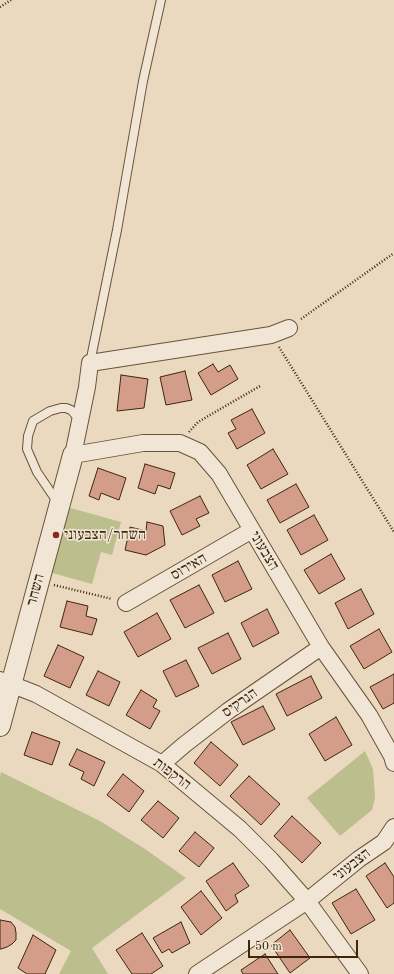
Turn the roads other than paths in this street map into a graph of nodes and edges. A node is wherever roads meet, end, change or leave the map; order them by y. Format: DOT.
graph roads {
  1 [pos="161,0"];
  2 [pos="289,328"];
  3 [pos="90,363"];
  4 [pos="80,421"];
  5 [pos="73,455"];
  6 [pos="59,506"];
  7 [pos="252,530"];
  8 [pos="126,603"];
  9 [pos="321,647"];
  10 [pos="6,681"];
  11 [pos="0,726"];
  12 [pos="394,763"];
  13 [pos="162,764"];
  14 [pos="394,827"];
  15 [pos="308,901"];
  16 [pos="197,974"];
  17 [pos="360,974"];
  1 -- 3 [label="lane"];
  2 -- 3 [label="street"];
  3 -- 4 [label="street"];
  4 -- 5 [label="street"];
  4 -- 6 [label="lane"];
  5 -- 6 [label="street, השחר"];
  5 -- 7 [label="street, הצבעוני"];
  6 -- 10 [label="street, השחר"];
  7 -- 8 [label="street, האירוס"];
  7 -- 9 [label="street, הצבעוני"];
  9 -- 12 [label="street, הצבעוני"];
  9 -- 13 [label="street, הנרקיס"];
  10 -- 11 [label="street, השחר"];
  10 -- 13 [label="street, הרקפות"];
  13 -- 15 [label="street, הרקפות"];
  14 -- 15 [label="street, הצבעוני"];
  15 -- 16 [label="street, הצבעוני"];
  15 -- 17 [label="street, הרקפות"];
}
